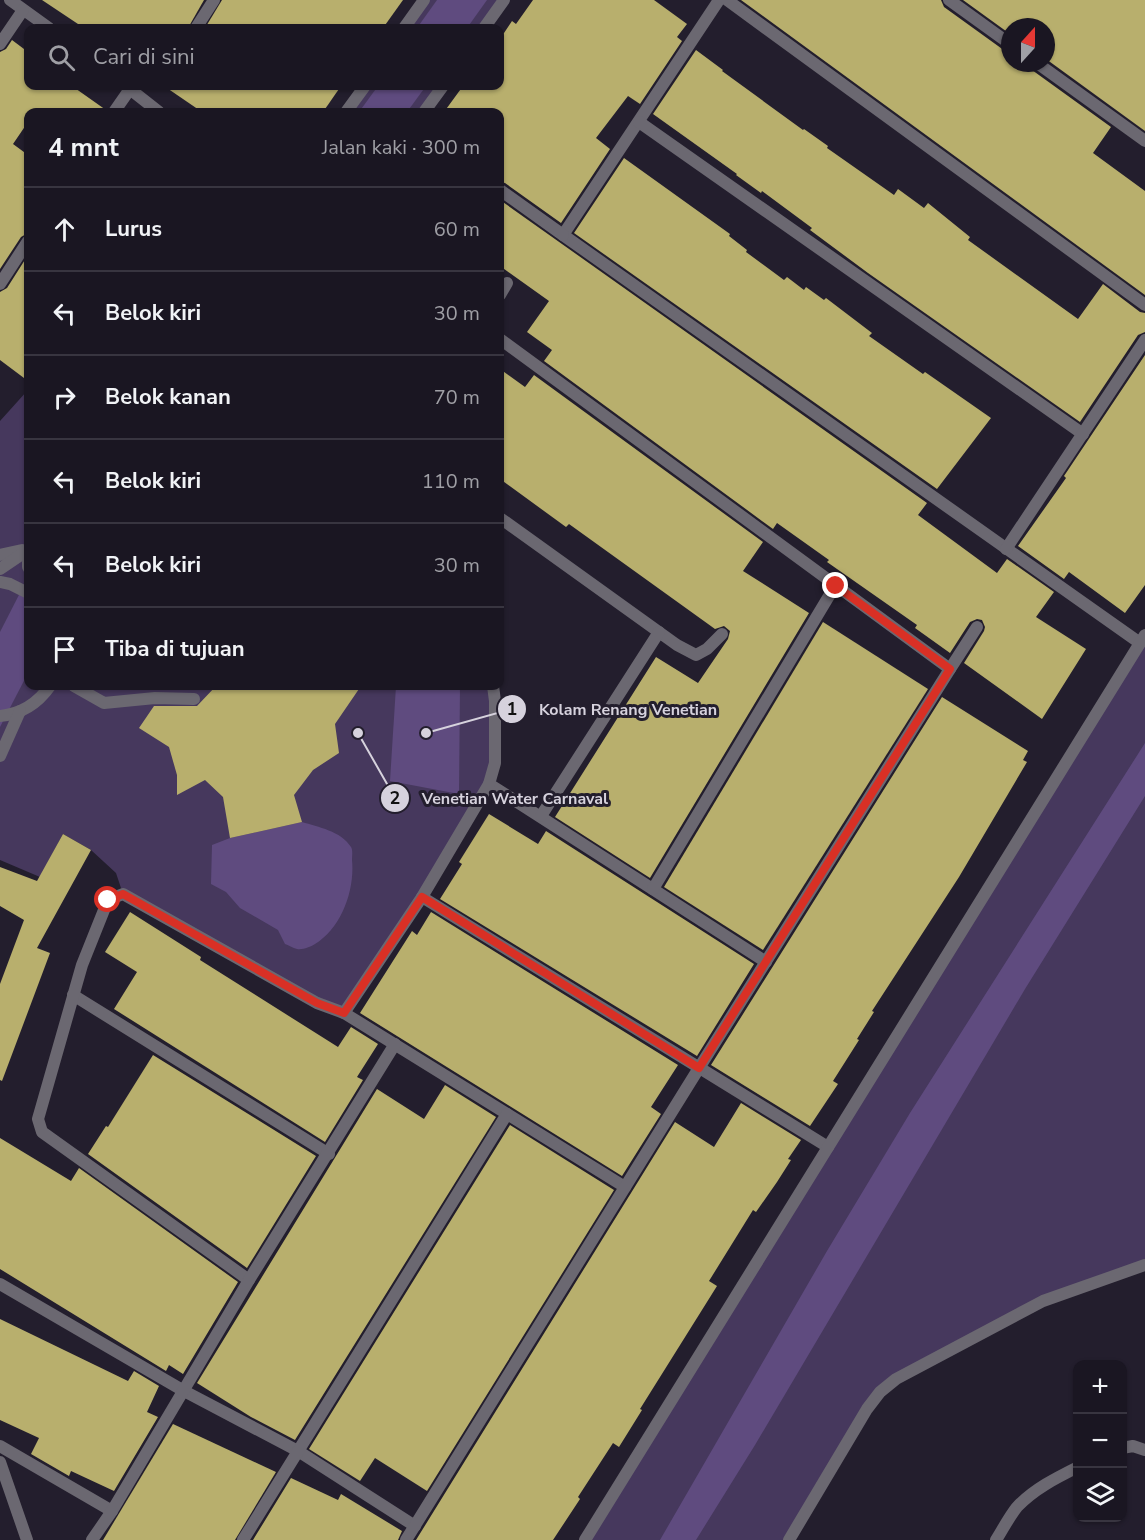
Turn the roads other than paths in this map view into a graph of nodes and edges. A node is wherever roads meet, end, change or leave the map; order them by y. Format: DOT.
graph roads {
  1 [pos="10,0"];
  2 [pos="214,0"];
  3 [pos="424,0"];
  4 [pos="504,0"];
  5 [pos="719,0"];
  6 [pos="727,0"];
  7 [pos="949,0"];
  8 [pos="23,10"];
  9 [pos="43,24"];
  10 [pos="199,24"];
  11 [pos="407,24"];
  12 [pos="487,24"];
  13 [pos="1001,38"];
  14 [pos="0,44"];
  15 [pos="1049,72"];
  16 [pos="126,90"];
  17 [pos="132,90"];
  18 [pos="362,90"];
  19 [pos="441,90"];
  20 [pos="116,108"];
  21 [pos="154,108"];
  22 [pos="349,108"];
  23 [pos="427,108"];
  24 [pos="639,122"];
  25 [pos="1145,141"];
  26 [pos="504,193"];
  27 [pos="563,235"];
  28 [pos="24,247"];
  29 [pos="507,283"];
  30 [pos="0,284"];
  31 [pos="504,288"];
  32 [pos="1145,305"];
  33 [pos="1145,340"];
  34 [pos="504,342"];
  35 [pos="1083,434"];
  36 [pos="504,521"];
  37 [pos="1006,549"];
  38 [pos="24,550"];
  39 [pos="24,552"];
  40 [pos="0,555"];
  41 [pos="0,569"];
  42 [pos="0,582"];
  43 [pos="836,586"];
  44 [pos="24,591"];
  45 [pos="977,627"];
  46 [pos="659,632"];
  47 [pos="722,634"];
  48 [pos="1142,639"];
  49 [pos="950,669"];
  50 [pos="46,690"];
  51 [pos="81,690"];
  52 [pos="494,690"];
  53 [pos="194,699"];
  54 [pos="20,711"];
  55 [pos="0,716"];
  56 [pos="0,756"];
  57 [pos="489,784"];
  58 [pos="541,816"];
  59 [pos="653,889"];
  60 [pos="422,897"];
  61 [pos="766,962"];
  62 [pos="73,995"];
  63 [pos="344,1013"];
  64 [pos="395,1044"];
  65 [pos="699,1068"];
  66 [pos="507,1114"];
  67 [pos="828,1147"];
  68 [pos="329,1154"];
  69 [pos="625,1187"];
  70 [pos="1145,1265"];
  71 [pos="249,1280"];
  72 [pos="0,1284"];
  73 [pos="184,1391"];
  74 [pos="0,1446"];
  75 [pos="1127,1447"];
  76 [pos="1145,1450"];
  77 [pos="298,1451"];
  78 [pos="0,1462"];
  79 [pos="1075,1468"];
  80 [pos="112,1511"];
  81 [pos="415,1526"];
  82 [pos="27,1540"];
  83 [pos="92,1540"];
  84 [pos="243,1540"];
  85 [pos="406,1540"];
  86 [pos="585,1540"];
  87 [pos="789,1540"];
  88 [pos="996,1540"];
  1 -- 8 [label="street"];
  2 -- 10 [label="street"];
  3 -- 11 [label="street"];
  4 -- 12 [label="street"];
  5 -- 24 [label="street"];
  6 -- 32 [label="street"];
  7 -- 13 [label="street"];
  8 -- 9 [label="street"];
  8 -- 14 [label="street"];
  15 -- 25 [label="street"];
  16 -- 20 [label="street"];
  17 -- 21 [label="street"];
  18 -- 22 [label="street"];
  19 -- 23 [label="street"];
  24 -- 27 [label="street"];
  24 -- 35 [label="street"];
  26 -- 27 [label="street"];
  27 -- 37 [label="street"];
  28 -- 30 [label="street"];
  29 -- 31 [label="street"];
  33 -- 35 [label="street"];
  34 -- 43 [label="street"];
  35 -- 37 [label="street"];
  36 -- 46 [label="street"];
  37 -- 48 [label="street"];
  38 -- 40 [label="street"];
  39 -- 41 [label="street"];
  42 -- 44 [label="street"];
  43 -- 49 [label="street"];
  43 -- 59 [label="street"];
  45 -- 49 [label="street"];
  46 -- 47 [label="street"];
  46 -- 58 [label="street"];
  48 -- 67 [label="street"];
  49 -- 61 [label="street"];
  50 -- 54 [label="street"];
  51 -- 53 [label="street"];
  52 -- 57 [label="street"];
  54 -- 55 [label="street"];
  54 -- 56 [label="street"];
  57 -- 58 [label="street"];
  57 -- 60 [label="street"];
  58 -- 59 [label="street"];
  59 -- 61 [label="street"];
  60 -- 63 [label="street"];
  60 -- 65 [label="street"];
  61 -- 65 [label="street"];
  62 -- 63 [label="street"];
  62 -- 68 [label="street"];
  62 -- 71 [label="street"];
  63 -- 64 [label="street"];
  64 -- 66 [label="street"];
  64 -- 68 [label="street"];
  65 -- 67 [label="street"];
  65 -- 69 [label="street"];
  66 -- 69 [label="street"];
  66 -- 77 [label="street"];
  67 -- 86 [label="street"];
  68 -- 71 [label="street"];
  69 -- 81 [label="street"];
  70 -- 87 [label="street"];
  71 -- 73 [label="street"];
  72 -- 73 [label="street"];
  73 -- 77 [label="street"];
  73 -- 80 [label="street"];
  74 -- 80 [label="street"];
  75 -- 76 [label="street"];
  77 -- 81 [label="street"];
  77 -- 84 [label="street"];
  78 -- 82 [label="street"];
  79 -- 88 [label="street"];
  80 -- 83 [label="street"];
  81 -- 85 [label="street"];
}
